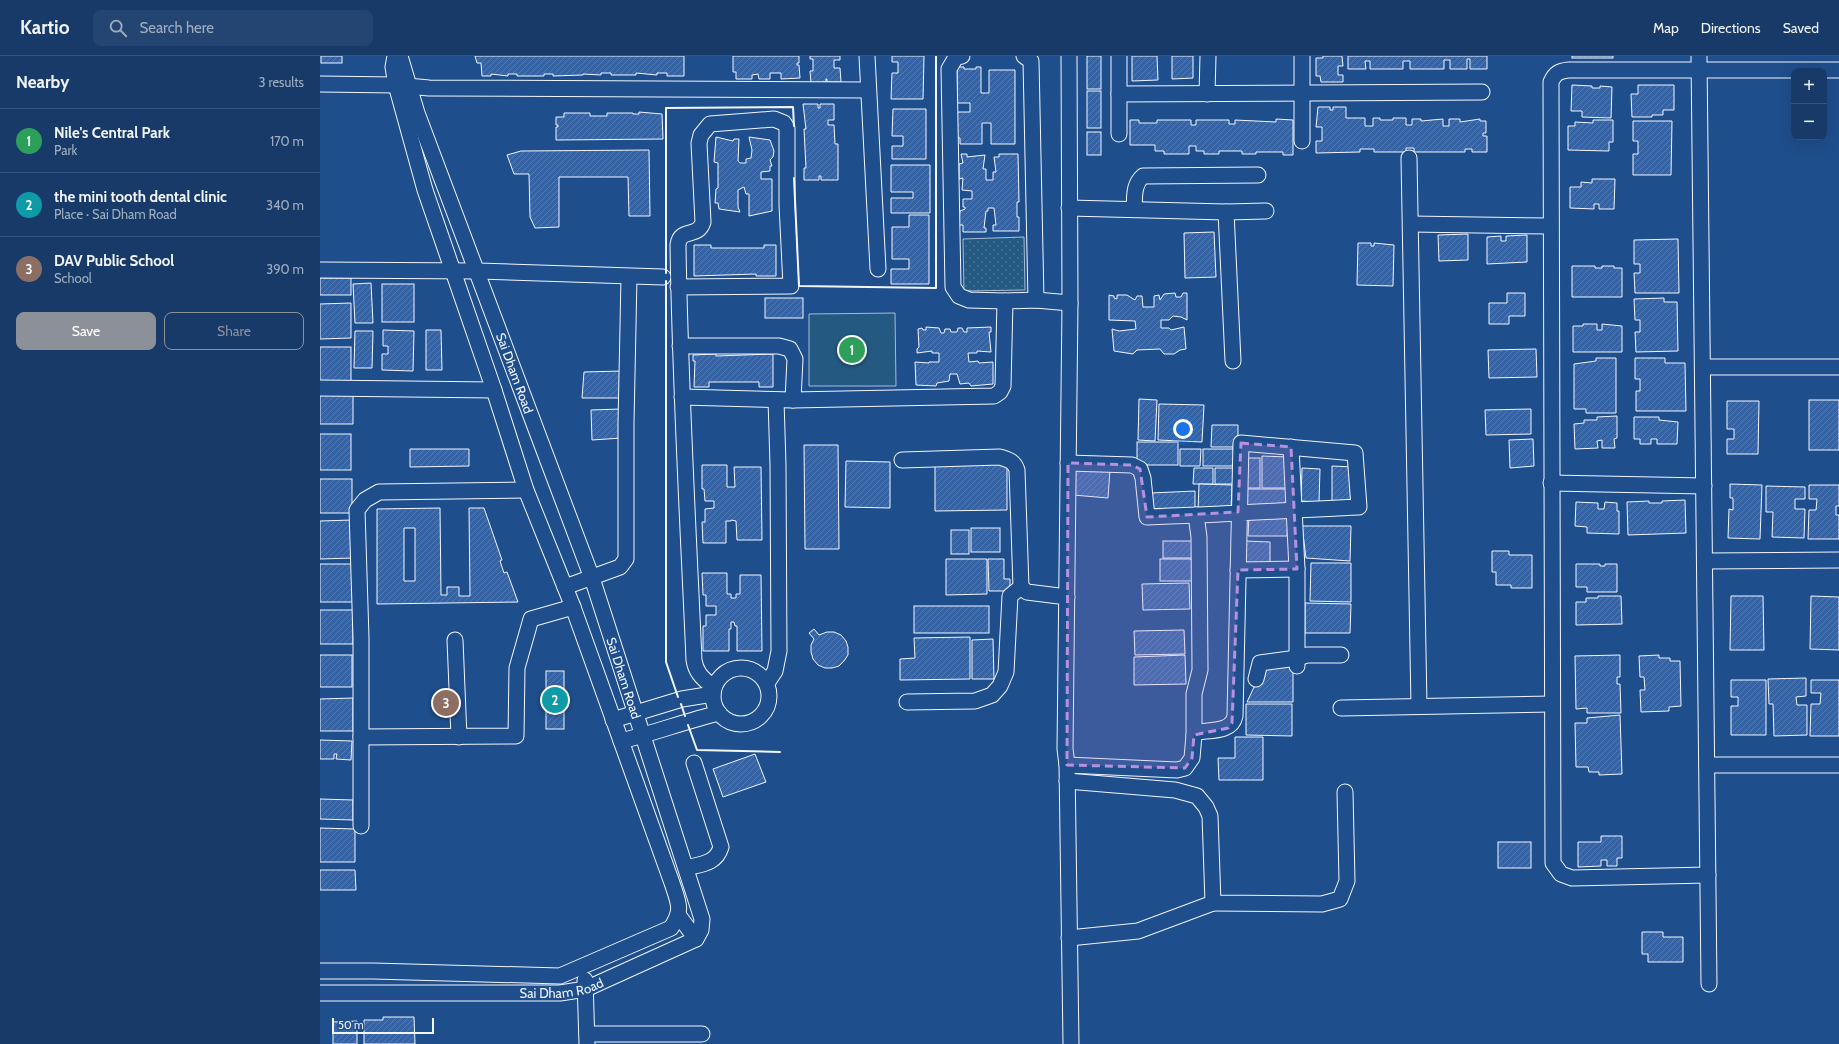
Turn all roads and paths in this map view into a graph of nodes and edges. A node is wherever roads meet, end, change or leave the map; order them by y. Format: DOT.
graph roads {
  1 [pos="395,56"];
  2 [pos="400,56"];
  3 [pos="867,56"];
  4 [pos="962,56"];
  5 [pos="1024,56"];
  6 [pos="1069,56"];
  7 [pos="1119,56"];
  8 [pos="1208,56"];
  9 [pos="1302,56"];
  10 [pos="1699,63"];
  11 [pos="1839,70"];
  12 [pos="320,84"];
  13 [pos="403,85"];
  14 [pos="868,90"];
  15 [pos="1482,92"];
  16 [pos="1302,93"];
  17 [pos="1119,94"];
  18 [pos="1207,94"];
  19 [pos="1119,134"];
  20 [pos="1302,141"];
  21 [pos="1409,158"];
  22 [pos="1258,175"];
  23 [pos="1069,208"];
  24 [pos="1134,209"];
  25 [pos="1266,211"];
  26 [pos="1226,212"];
  27 [pos="1411,224"];
  28 [pos="1550,226"];
  29 [pos="878,269"];
  30 [pos="320,270"];
  31 [pos="453,271"];
  32 [pos="478,271"];
  33 [pos="629,277"];
  34 [pos="663,277"];
  35 [pos="678,286"];
  36 [pos="1036,300"];
  37 [pos="1004,302"];
  38 [pos="1070,303"];
  39 [pos="680,346"];
  40 [pos="1233,361"];
  41 [pos="1703,367"];
  42 [pos="1839,367"];
  43 [pos="320,388"];
  44 [pos="494,390"];
  45 [pos="682,397"];
  46 [pos="776,400"];
  47 [pos="794,400"];
  48 [pos="1291,447"];
  49 [pos="902,460"];
  50 [pos="1068,463"];
  51 [pos="1551,483"];
  52 [pos="1704,486"];
  53 [pos="526,490"];
  54 [pos="1295,510"];
  55 [pos="1238,512"];
  56 [pos="1196,515"];
  57 [pos="1839,560"];
  58 [pos="1705,561"];
  59 [pos="1297,569"];
  60 [pos="1238,570"];
  61 [pos="592,578"];
  62 [pos="565,587"];
  63 [pos="1021,587"];
  64 [pos="1066,597"];
  65 [pos="573,607"];
  66 [pos="455,640"];
  67 [pos="1341,655"];
  68 [pos="1297,662"];
  69 [pos="1256,679"];
  70 [pos="767,683"];
  71 [pos="714,691"];
  72 [pos="907,702"];
  73 [pos="1552,704"];
  74 [pos="1419,706"];
  75 [pos="1341,708"];
  76 [pos="719,713"];
  77 [pos="635,714"];
  78 [pos="613,720"];
  79 [pos="644,735"];
  80 [pos="1194,735"];
  81 [pos="459,736"];
  82 [pos="361,737"];
  83 [pos="621,741"];
  84 [pos="694,763"];
  85 [pos="1067,765"];
  86 [pos="1707,765"];
  87 [pos="1839,765"];
  88 [pos="1067,781"];
  89 [pos="1345,792"];
  90 [pos="361,826"];
  91 [pos="686,868"];
  92 [pos="1708,875"];
  93 [pos="1213,903"];
  94 [pos="679,916"];
  95 [pos="1069,938"];
  96 [pos="696,939"];
  97 [pos="583,967"];
  98 [pos="320,971"];
  99 [pos="1710,984"];
  100 [pos="586,989"];
  101 [pos="320,993"];
  102 [pos="702,1034"];
  103 [pos="587,1039"];
  104 [pos="1071,1044"];
  1 -- 13 [label="street, Sai Dham Road"];
  2 -- 13 [label="street, Sai Dham Road"];
  3 -- 14 [label="street"];
  4 -- 37 [label="street"];
  5 -- 36 [label="street"];
  6 -- 23 [label="street"];
  7 -- 17 [label="street"];
  8 -- 18 [label="street"];
  9 -- 16 [label="street"];
  10 -- 11 [label="street"];
  10 -- 28 [label="street"];
  10 -- 41 [label="street"];
  12 -- 13 [label="street"];
  13 -- 14 [label="street"];
  13 -- 31 [label="street, Sai Dham Road"];
  13 -- 32 [label="street, Sai Dham Road"];
  14 -- 29 [label="street"];
  15 -- 16 [label="street"];
  16 -- 18 [label="street"];
  16 -- 20 [label="street"];
  17 -- 18 [label="street"];
  17 -- 19 [label="street"];
  21 -- 27 [label="street"];
  22 -- 24 [label="street"];
  23 -- 24 [label="street"];
  23 -- 38 [label="street"];
  24 -- 26 [label="street"];
  25 -- 26 [label="street"];
  26 -- 40 [label="street"];
  27 -- 28 [label="street"];
  27 -- 74 [label="street"];
  28 -- 51 [label="street"];
  30 -- 31 [label="street"];
  31 -- 32 [label="street"];
  31 -- 44 [label="street, Sai Dham Road"];
  32 -- 33 [label="street"];
  32 -- 61 [label="street, Sai Dham Road"];
  33 -- 34 [label="street"];
  33 -- 61 [label="street"];
  35 -- 35 [label="street"];
  35 -- 39 [label="street"];
  36 -- 37 [label="street"];
  36 -- 38 [label="street"];
  37 -- 47 [label="street"];
  38 -- 50 [label="street"];
  39 -- 45 [label="street"];
  39 -- 47 [label="street"];
  41 -- 42 [label="street"];
  41 -- 52 [label="street"];
  43 -- 44 [label="street"];
  44 -- 53 [label="street, Sai Dham Road"];
  45 -- 46 [label="street"];
  45 -- 71 [label="street"];
  46 -- 47 [label="street"];
  46 -- 70 [label="street"];
  48 -- 54 [label="street"];
  48 -- 54 [label="street"];
  48 -- 55 [label="street"];
  49 -- 63 [label="street"];
  50 -- 56 [label="street"];
  50 -- 64 [label="street"];
  51 -- 52 [label="street"];
  51 -- 73 [label="street"];
  52 -- 58 [label="street"];
  53 -- 62 [label="street, Sai Dham Road"];
  53 -- 82 [label="street"];
  54 -- 55 [label="street"];
  54 -- 59 [label="street"];
  55 -- 56 [label="street"];
  55 -- 60 [label="street"];
  56 -- 80 [label="street"];
  57 -- 58 [label="street"];
  58 -- 86 [label="street"];
  59 -- 60 [label="street"];
  59 -- 68 [label="street"];
  60 -- 80 [label="street"];
  61 -- 62 [label="street"];
  61 -- 77 [label="street, Sai Dham Road"];
  62 -- 65 [label="street, Sai Dham Road"];
  63 -- 64 [label="street"];
  63 -- 72 [label="street"];
  64 -- 85 [label="street"];
  65 -- 78 [label="street, Sai Dham Road"];
  65 -- 81 [label="street"];
  66 -- 81 [label="street"];
  67 -- 68 [label="street"];
  68 -- 69 [label="street"];
  70 -- 71 [label="street"];
  70 -- 76 [label="street"];
  71 -- 76 [label="street"];
  71 -- 77 [label="street"];
  73 -- 74 [label="street"];
  73 -- 92 [label="street"];
  74 -- 75 [label="street"];
  76 -- 79 [label="street"];
  77 -- 78 [label="street"];
  77 -- 79 [label="street, Sai Dham Road"];
  78 -- 83 [label="street, Sai Dham Road"];
  79 -- 83 [label="street"];
  79 -- 91 [label="street, Sai Dham Road"];
  80 -- 85 [label="street"];
  81 -- 82 [label="street"];
  82 -- 90 [label="street"];
  83 -- 94 [label="street, Sai Dham Road"];
  84 -- 91 [label="street"];
  85 -- 88 [label="street"];
  86 -- 87 [label="street"];
  86 -- 92 [label="street"];
  88 -- 93 [label="street"];
  88 -- 95 [label="street"];
  89 -- 93 [label="street"];
  91 -- 96 [label="street, Sai Dham Road"];
  92 -- 99 [label="street"];
  93 -- 95 [label="street"];
  94 -- 96 [label="street"];
  94 -- 97 [label="street, Sai Dham Road"];
  95 -- 104 [label="street"];
  96 -- 100 [label="street, Sai Dham Road"];
  97 -- 98 [label="street, Sai Dham Road"];
  97 -- 100 [label="street"];
  100 -- 101 [label="street, Sai Dham Road"];
  100 -- 103 [label="street"];
  102 -- 103 [label="street"];
}
